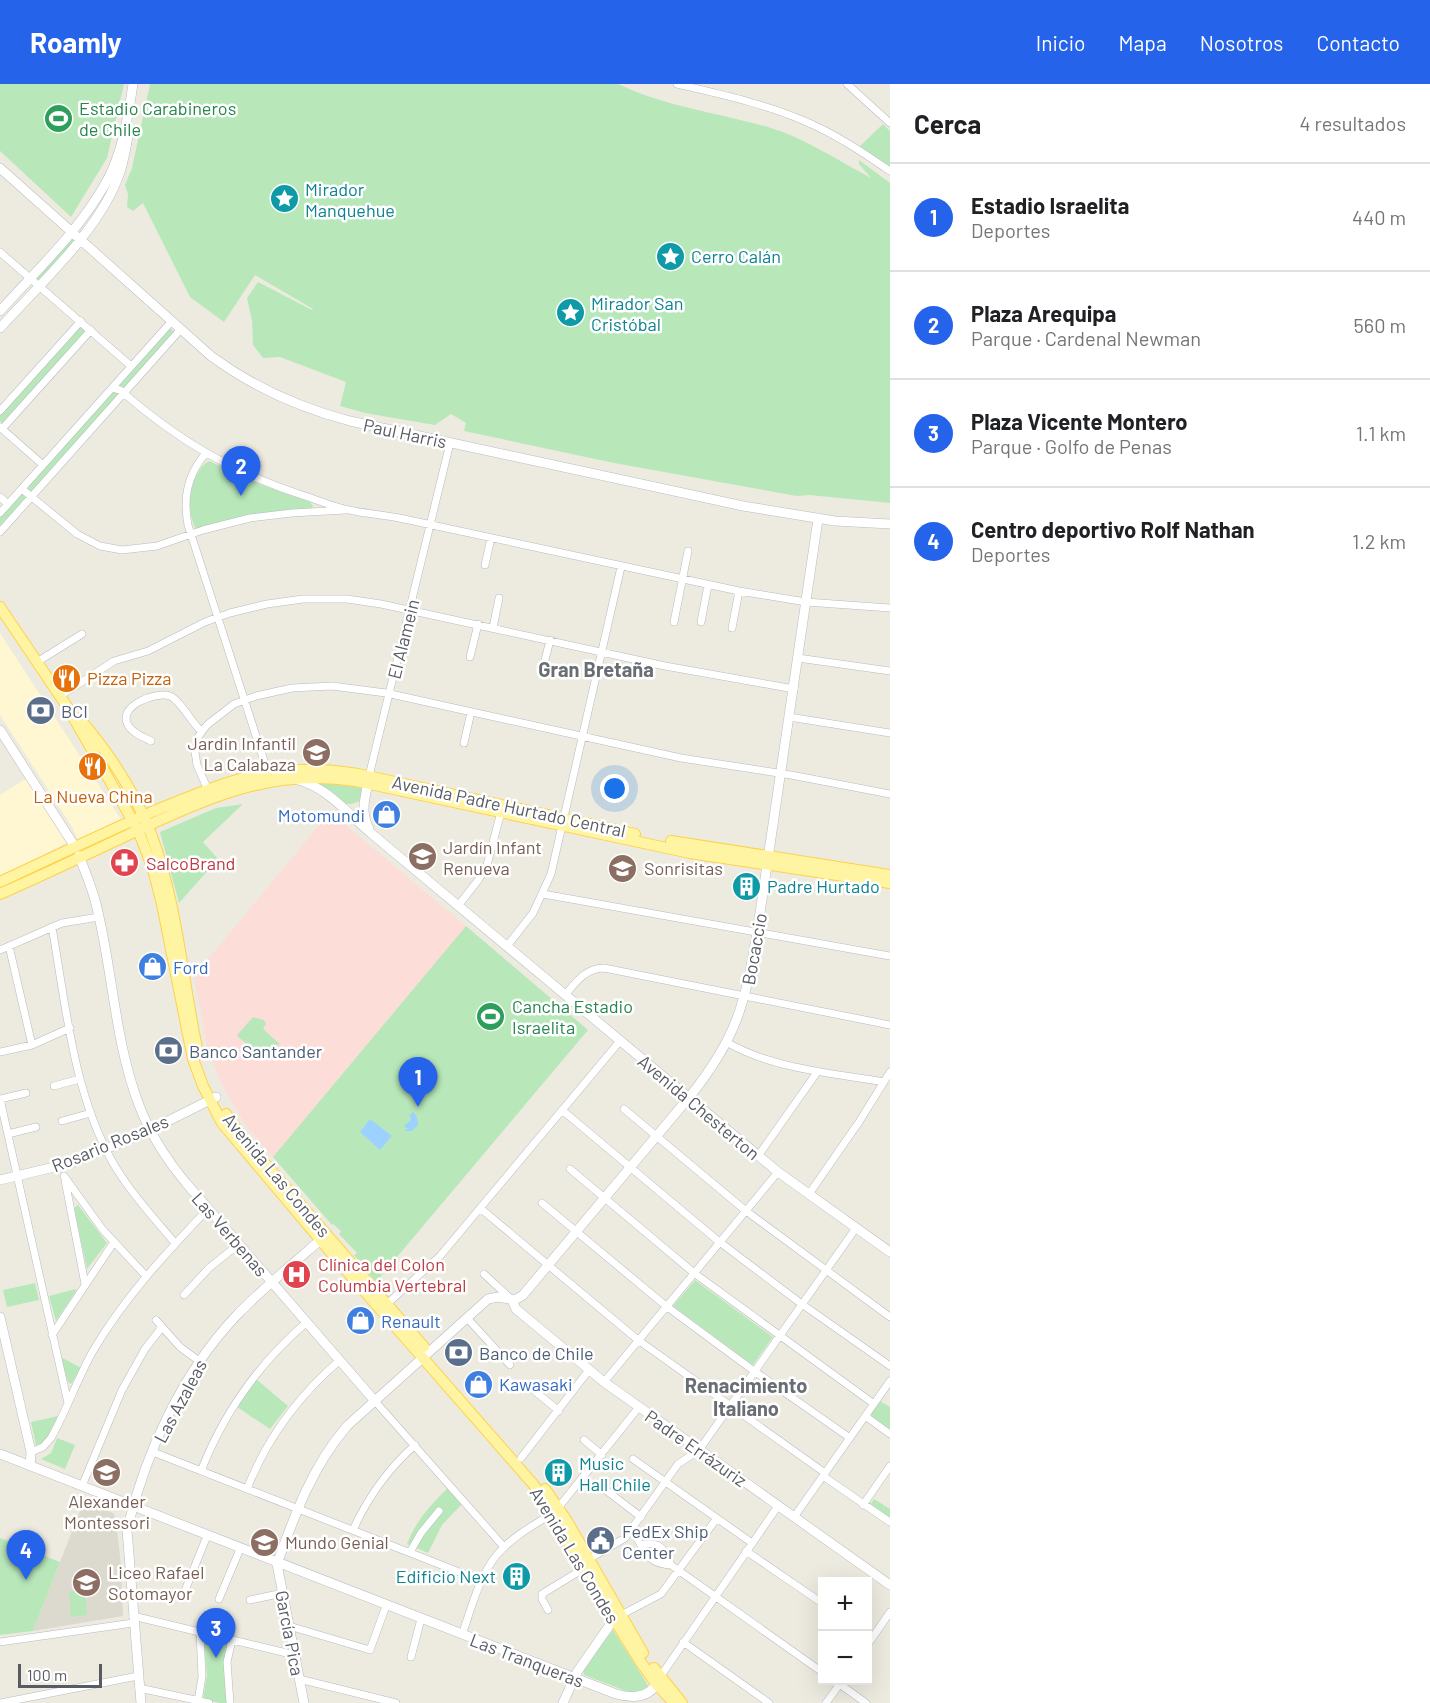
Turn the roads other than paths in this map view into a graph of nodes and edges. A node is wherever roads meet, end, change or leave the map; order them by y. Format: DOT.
graph roads {
  1 [pos="133,84"];
  2 [pos="677,84"];
  3 [pos="847,84"];
  4 [pos="130,104"];
  5 [pos="890,123"];
  6 [pos="0,168"];
  7 [pos="890,171"];
  8 [pos="72,232"];
  9 [pos="80,240"];
  10 [pos="0,252"];
  11 [pos="30,278"];
  12 [pos="39,284"];
  13 [pos="0,311"];
  14 [pos="81,321"];
  15 [pos="172,321"];
  16 [pos="0,328"];
  17 [pos="181,329"];
  18 [pos="91,330"];
  19 [pos="132,366"];
  20 [pos="112,388"];
  21 [pos="123,393"];
  22 [pos="0,411"];
  23 [pos="1,428"];
  24 [pos="450,443"];
  25 [pos="205,454"];
  26 [pos="43,465"];
  27 [pos="22,489"];
  28 [pos="0,497"];
  29 [pos="31,497"];
  30 [pos="8,504"];
  31 [pos="348,510"];
  32 [pos="0,513"];
  33 [pos="818,519"];
  34 [pos="890,524"];
  35 [pos="430,525"];
  36 [pos="0,532"];
  37 [pos="190,534"];
  38 [pos="491,538"];
  39 [pos="688,550"];
  40 [pos="485,565"];
  41 [pos="621,567"];
  42 [pos="682,580"];
  43 [pos="708,585"];
  44 [pos="739,591"];
  45 [pos="498,598"];
  46 [pos="806,602"];
  47 [pos="890,608"];
  48 [pos="410,610"];
  49 [pos="1,612"];
  50 [pos="217,617"];
  51 [pos="674,622"];
  52 [pos="701,622"];
  53 [pos="477,624"];
  54 [pos="493,628"];
  55 [pos="732,628"];
  56 [pos="82,634"];
  57 [pos="550,640"];
  58 [pos="602,652"];
  59 [pos="471,657"];
  60 [pos="798,658"];
  61 [pos="37,662"];
  62 [pos="543,668"];
  63 [pos="890,671"];
  64 [pos="794,688"];
  65 [pos="389,694"];
  66 [pos="60,696"];
  67 [pos="244,700"];
  68 [pos="471,712"];
  69 [pos="789,717"];
  70 [pos="0,730"];
  71 [pos="201,731"];
  72 [pos="890,734"];
  73 [pos="583,736"];
  74 [pos="151,741"];
  75 [pos="464,743"];
  76 [pos="268,773"];
  77 [pos="782,774"];
  78 [pos="289,779"];
  79 [pos="369,780"];
  80 [pos="208,790"];
  81 [pos="890,794"];
  82 [pos="363,805"];
  83 [pos="343,808"];
  84 [pos="501,812"];
  85 [pos="563,822"];
  86 [pos="141,823"];
  87 [pos="372,834"];
  88 [pos="77,852"];
  89 [pos="768,861"];
  90 [pos="890,876"];
  91 [pos="890,883"];
  92 [pos="2,889"];
  93 [pos="543,894"];
  94 [pos="458,906"];
  95 [pos="99,917"];
  96 [pos="52,927"];
  97 [pos="758,933"];
  98 [pos="9,946"];
  99 [pos="507,946"];
  100 [pos="0,950"];
  101 [pos="890,956"];
  102 [pos="565,995"];
  103 [pos="746,996"];
  104 [pos="890,1025"];
  105 [pos="70,1028"];
  106 [pos="620,1041"];
  107 [pos="728,1042"];
  108 [pos="32,1045"];
  109 [pos="0,1052"];
  110 [pos="818,1071"];
  111 [pos="890,1072"];
  112 [pos="80,1079"];
  113 [pos="884,1082"];
  114 [pos="54,1086"];
  115 [pos="26,1093"];
  116 [pos="213,1098"];
  117 [pos="688,1098"];
  118 [pos="0,1099"];
  119 [pos="624,1109"];
  120 [pos="562,1110"];
  121 [pos="91,1113"];
  122 [pos="62,1121"];
  123 [pos="36,1127"];
  124 [pos="150,1130"];
  125 [pos="8,1134"];
  126 [pos="656,1136"];
  127 [pos="106,1149"];
  128 [pos="758,1156"];
  129 [pos="630,1167"];
  130 [pos="570,1169"];
  131 [pos="63,1171"];
  132 [pos="778,1172"];
  133 [pos="17,1176"];
  134 [pos="0,1180"];
  135 [pos="809,1194"];
  136 [pos="604,1198"];
  137 [pos="542,1203"];
  138 [pos="480,1208"];
  139 [pos="208,1209"];
  140 [pos="746,1211"];
  141 [pos="856,1228"];
  142 [pos="576,1232"];
  143 [pos="324,1237"];
  144 [pos="114,1242"];
  145 [pos="720,1242"];
  146 [pos="175,1243"];
  147 [pos="239,1244"];
  148 [pos="890,1252"];
  149 [pos="548,1265"];
  150 [pos="825,1271"];
  151 [pos="694,1273"];
  152 [pos="484,1274"];
  153 [pos="146,1276"];
  154 [pos="272,1282"];
  155 [pos="85,1284"];
  156 [pos="184,1295"];
  157 [pos="512,1300"];
  158 [pos="387,1304"];
  159 [pos="802,1304"];
  160 [pos="666,1306"];
  161 [pos="0,1317"];
  162 [pos="890,1317"];
  163 [pos="467,1318"];
  164 [pos="156,1320"];
  165 [pos="307,1322"];
  166 [pos="162,1327"];
  167 [pos="52,1335"];
  168 [pos="779,1336"];
  169 [pos="638,1340"];
  170 [pos="426,1355"];
  171 [pos="340,1360"];
  172 [pos="199,1361"];
  173 [pos="510,1365"];
  174 [pos="890,1366"];
  175 [pos="589,1370"];
  176 [pos="754,1371"];
  177 [pos="890,1381"];
  178 [pos="604,1382"];
  179 [pos="531,1388"];
  180 [pos="374,1400"];
  181 [pos="68,1403"];
  182 [pos="874,1404"];
  183 [pos="730,1406"];
  184 [pos="639,1407"];
  185 [pos="559,1411"];
  186 [pos="865,1416"];
  187 [pos="890,1434"];
  188 [pos="850,1438"];
  189 [pos="584,1440"];
  190 [pos="415,1445"];
  191 [pos="699,1450"];
  192 [pos="31,1452"];
  193 [pos="153,1452"];
  194 [pos="0,1454"];
  195 [pos="602,1455"];
  196 [pos="521,1458"];
  197 [pos="633,1459"];
  198 [pos="30,1466"];
  199 [pos="890,1466"];
  200 [pos="201,1471"];
  201 [pos="824,1474"];
  202 [pos="665,1482"];
  203 [pos="82,1486"];
  204 [pos="247,1489"];
  205 [pos="607,1491"];
  206 [pos="863,1504"];
  207 [pos="129,1505"];
  208 [pos="778,1506"];
  209 [pos="297,1508"];
  210 [pos="439,1510"];
  211 [pos="556,1511"];
  212 [pos="641,1517"];
  213 [pos="794,1517"];
  214 [pos="717,1518"];
  215 [pos="890,1522"];
  216 [pos="353,1530"];
  217 [pos="631,1530"];
  218 [pos="207,1536"];
  219 [pos="752,1543"];
  220 [pos="641,1545"];
  221 [pos="504,1547"];
  222 [pos="240,1549"];
  223 [pos="746,1551"];
  224 [pos="410,1552"];
  225 [pos="277,1564"];
  226 [pos="586,1564"];
  227 [pos="671,1565"];
  228 [pos="679,1571"];
  229 [pos="482,1581"];
  230 [pos="890,1585"];
  231 [pos="186,1587"];
  232 [pos="283,1593"];
  233 [pos="715,1596"];
  234 [pos="219,1599"];
  235 [pos="250,1600"];
  236 [pos="818,1601"];
  237 [pos="386,1606"];
  238 [pos="548,1610"];
  239 [pos="890,1612"];
  240 [pos="618,1617"];
  241 [pos="421,1619"];
  242 [pos="133,1620"];
  243 [pos="289,1626"];
  244 [pos="200,1632"];
  245 [pos="462,1635"];
  246 [pos="872,1635"];
  247 [pos="232,1640"];
  248 [pos="0,1642"];
  249 [pos="683,1642"];
  250 [pos="295,1655"];
  251 [pos="411,1657"];
  252 [pos="818,1669"];
  253 [pos="138,1676"];
  254 [pos="573,1677"];
  255 [pos="299,1680"];
  256 [pos="658,1681"];
  257 [pos="837,1685"];
  258 [pos="843,1685"];
  259 [pos="139,1688"];
  260 [pos="198,1701"];
  261 [pos="0,1703"];
  262 [pos="141,1703"];
  263 [pos="209,1703"];
  264 [pos="230,1703"];
  265 [pos="304,1703"];
  266 [pos="396,1703"];
  267 [pos="563,1703"];
  268 [pos="674,1703"];
  269 [pos="682,1703"];
  270 [pos="769,1703"];
  271 [pos="826,1703"];
  272 [pos="866,1703"];
  1 -- 4 [label="street"];
  2 -- 7 [label="street"];
  3 -- 5 [label="street"];
  4 -- 8 [label="street"];
  4 -- 9 [label="street"];
  6 -- 8 [label="street, Paul Harris"];
  8 -- 9 [label="street, Paul Harris"];
  8 -- 11 [label="street"];
  9 -- 12 [label="street"];
  9 -- 15 [label="street, Paul Harris"];
  10 -- 11 [label="street"];
  11 -- 12 [label="street"];
  11 -- 13 [label="street"];
  12 -- 14 [label="street"];
  12 -- 16 [label="street"];
  14 -- 18 [label="street"];
  14 -- 22 [label="street"];
  15 -- 17 [label="street, Paul Harris"];
  15 -- 19 [label="street"];
  17 -- 21 [label="street"];
  17 -- 24 [label="street, Paul Harris"];
  18 -- 19 [label="street"];
  18 -- 23 [label="street"];
  19 -- 20 [label="street"];
  20 -- 21 [label="street"];
  20 -- 26 [label="street"];
  21 -- 25 [label="street"];
  21 -- 29 [label="street"];
  23 -- 26 [label="street"];
  24 -- 33 [label="street, Paul Harris"];
  24 -- 35 [label="street, El Alamein"];
  25 -- 31 [label="street"];
  25 -- 37 [label="street"];
  26 -- 27 [label="street"];
  27 -- 29 [label="street"];
  27 -- 30 [label="street"];
  28 -- 30 [label="street"];
  29 -- 36 [label="street"];
  29 -- 37 [label="street"];
  30 -- 32 [label="street"];
  31 -- 35 [label="street"];
  31 -- 37 [label="street"];
  33 -- 34 [label="street, Paul Harris"];
  33 -- 46 [label="street, Bocaccio"];
  35 -- 38 [label="street"];
  35 -- 48 [label="street, El Alamein"];
  37 -- 50 [label="street"];
  38 -- 40 [label="street"];
  38 -- 41 [label="street"];
  39 -- 42 [label="street"];
  41 -- 42 [label="street"];
  41 -- 58 [label="street"];
  42 -- 43 [label="street"];
  42 -- 51 [label="street"];
  43 -- 44 [label="street"];
  43 -- 52 [label="street"];
  44 -- 46 [label="street"];
  44 -- 55 [label="street"];
  45 -- 54 [label="street"];
  46 -- 47 [label="street"];
  46 -- 60 [label="street, Bocaccio"];
  48 -- 50 [label="street"];
  48 -- 53 [label="street"];
  48 -- 65 [label="street, El Alamein"];
  49 -- 61 [label="main road, Avenida Las Condes"];
  50 -- 66 [label="street"];
  50 -- 67 [label="street"];
  53 -- 54 [label="street"];
  53 -- 59 [label="street"];
  54 -- 57 [label="street"];
  56 -- 61 [label="street"];
  57 -- 58 [label="street"];
  57 -- 62 [label="street"];
  58 -- 64 [label="street"];
  58 -- 73 [label="street"];
  60 -- 63 [label="street"];
  60 -- 64 [label="street, Bocaccio"];
  61 -- 66 [label="main road, Avenida Las Condes"];
  64 -- 69 [label="street, Bocaccio"];
  65 -- 67 [label="street"];
  65 -- 68 [label="street"];
  65 -- 79 [label="street, El Alamein"];
  66 -- 86 [label="main road, Avenida Las Condes"];
  67 -- 71 [label="street"];
  67 -- 76 [label="street"];
  68 -- 73 [label="street"];
  68 -- 75 [label="street"];
  69 -- 72 [label="street"];
  69 -- 77 [label="street, Bocaccio"];
  70 -- 88 [label="street, Las Verbenas"];
  71 -- 74 [label="street"];
  71 -- 80 [label="street"];
  73 -- 77 [label="street"];
  73 -- 85 [label="street"];
  76 -- 79 [label="main road, Avenida Padre Hurtado Central"];
  76 -- 80 [label="main road, Avenida Padre Hurtado Central"];
  77 -- 81 [label="street"];
  77 -- 89 [label="street, Bocaccio"];
  78 -- 79 [label="main road, Avenida Padre Hurtado Central"];
  78 -- 83 [label="street, Avenida Chesterton"];
  78 -- 86 [label="main road, Avenida Padre Hurtado Central"];
  79 -- 82 [label="street, El Alamein"];
  79 -- 84 [label="main road, Avenida Padre Hurtado Central"];
  79 -- 85 [label="main road, Avenida Padre Hurtado Central"];
  80 -- 86 [label="main road, Avenida Padre Hurtado Central"];
  82 -- 83 [label="street"];
  82 -- 87 [label="street, El Alamein"];
  83 -- 87 [label="street, Avenida Chesterton"];
  84 -- 85 [label="main road, Avenida Padre Hurtado Central"];
  84 -- 94 [label="street"];
  85 -- 89 [label="main road, Avenida Padre Hurtado Central"];
  85 -- 93 [label="street"];
  86 -- 88 [label="main road"];
  86 -- 116 [label="main road, Avenida Las Condes"];
  87 -- 94 [label="street, Avenida Chesterton"];
  88 -- 92 [label="main road"];
  88 -- 92 [label="main road"];
  88 -- 95 [label="street, Las Verbenas"];
  89 -- 90 [label="main road, Avenida Padre Hurtado Central"];
  89 -- 91 [label="main road, Avenida Padre Hurtado Central"];
  89 -- 97 [label="street, Bocaccio"];
  93 -- 97 [label="street"];
  93 -- 99 [label="street"];
  94 -- 99 [label="street, Avenida Chesterton"];
  95 -- 96 [label="street"];
  95 -- 124 [label="street, Las Verbenas"];
  96 -- 98 [label="street"];
  96 -- 105 [label="street"];
  97 -- 101 [label="street"];
  97 -- 103 [label="street, Bocaccio"];
  98 -- 100 [label="street"];
  98 -- 108 [label="street"];
  99 -- 102 [label="street, Avenida Chesterton"];
  102 -- 103 [label="street"];
  102 -- 106 [label="street, Avenida Chesterton"];
  103 -- 104 [label="street"];
  103 -- 107 [label="street, Bocaccio"];
  105 -- 108 [label="street"];
  105 -- 112 [label="street"];
  106 -- 117 [label="street, Avenida Chesterton"];
  106 -- 120 [label="street"];
  107 -- 110 [label="street"];
  107 -- 117 [label="street, Bocaccio"];
  108 -- 109 [label="street"];
  110 -- 113 [label="street"];
  110 -- 128 [label="street"];
  111 -- 113 [label="street"];
  112 -- 114 [label="street"];
  112 -- 121 [label="street"];
  113 -- 135 [label="street"];
  115 -- 118 [label="street"];
  116 -- 124 [label="street, Rosario Rosales"];
  116 -- 143 [label="main road, Avenida Las Condes"];
  117 -- 126 [label="street, Bocaccio"];
  117 -- 128 [label="street, Avenida Chesterton"];
  118 -- 125 [label="street"];
  119 -- 126 [label="street"];
  120 -- 129 [label="street"];
  120 -- 138 [label="street"];
  121 -- 122 [label="street"];
  121 -- 127 [label="street"];
  123 -- 125 [label="street"];
  124 -- 127 [label="street, Rosario Rosales"];
  124 -- 139 [label="street, Las Verbenas"];
  125 -- 133 [label="street"];
  126 -- 129 [label="street, Bocaccio"];
  126 -- 140 [label="street"];
  127 -- 131 [label="street, Rosario Rosales"];
  127 -- 146 [label="street"];
  128 -- 132 [label="street, Avenida Chesterton"];
  129 -- 136 [label="street, Bocaccio"];
  129 -- 145 [label="street"];
  130 -- 136 [label="street"];
  131 -- 133 [label="street, Rosario Rosales"];
  131 -- 144 [label="street"];
  131 -- 155 [label="street"];
  132 -- 135 [label="street, Avenida Chesterton"];
  132 -- 140 [label="street"];
  133 -- 134 [label="street, Rosario Rosales"];
  133 -- 167 [label="street"];
  135 -- 141 [label="street, Avenida Chesterton"];
  136 -- 142 [label="street, Bocaccio"];
  136 -- 151 [label="street"];
  137 -- 142 [label="street"];
  138 -- 149 [label="street"];
  138 -- 158 [label="street"];
  139 -- 146 [label="street"];
  139 -- 147 [label="street, Las Verbenas"];
  140 -- 145 [label="street"];
  140 -- 150 [label="street"];
  141 -- 148 [label="street, Avenida Chesterton"];
  141 -- 150 [label="street"];
  142 -- 149 [label="street, Bocaccio"];
  142 -- 160 [label="street"];
  143 -- 154 [label="street, Las Azaleas"];
  143 -- 158 [label="main road, Avenida Las Condes"];
  143 -- 170 [label="main road, Avenida Las Condes"];
  144 -- 153 [label="street"];
  144 -- 155 [label="street"];
  145 -- 151 [label="street"];
  145 -- 159 [label="street"];
  146 -- 153 [label="street"];
  147 -- 154 [label="street, Las Verbenas"];
  147 -- 156 [label="street"];
  149 -- 157 [label="street, Bocaccio"];
  149 -- 169 [label="street"];
  150 -- 159 [label="street"];
  150 -- 162 [label="street"];
  151 -- 160 [label="street"];
  151 -- 168 [label="street"];
  152 -- 157 [label="street"];
  153 -- 181 [label="street"];
  154 -- 165 [label="street, Las Verbenas"];
  154 -- 172 [label="street, Las Azaleas"];
  155 -- 167 [label="street"];
  157 -- 163 [label="street"];
  157 -- 175 [label="street, Padre Errázuriz"];
  158 -- 170 [label="main road, Avenida Las Condes"];
  159 -- 168 [label="street"];
  159 -- 174 [label="street"];
  160 -- 169 [label="street"];
  160 -- 176 [label="street"];
  161 -- 192 [label="street"];
  163 -- 170 [label="street"];
  163 -- 173 [label="street"];
  164 -- 166 [label="street"];
  165 -- 171 [label="street, Las Verbenas"];
  165 -- 200 [label="street"];
  166 -- 172 [label="street"];
  166 -- 203 [label="street"];
  167 -- 181 [label="street"];
  168 -- 176 [label="street"];
  168 -- 182 [label="street"];
  169 -- 178 [label="street"];
  169 -- 183 [label="street"];
  170 -- 180 [label="street"];
  170 -- 196 [label="main road, Avenida Las Condes"];
  170 -- 211 [label="main road, Avenida Las Condes"];
  171 -- 180 [label="street, Las Verbenas"];
  171 -- 204 [label="street"];
  172 -- 193 [label="street, Las Azaleas"];
  175 -- 178 [label="street, Padre Errázuriz"];
  175 -- 185 [label="street"];
  176 -- 183 [label="street"];
  176 -- 188 [label="street"];
  177 -- 182 [label="street"];
  178 -- 184 [label="street, Padre Errázuriz"];
  179 -- 185 [label="street"];
  180 -- 190 [label="street, Las Verbenas"];
  180 -- 209 [label="street"];
  181 -- 192 [label="street"];
  182 -- 186 [label="street"];
  183 -- 191 [label="street"];
  183 -- 201 [label="street"];
  184 -- 191 [label="street, Padre Errázuriz"];
  184 -- 195 [label="street"];
  185 -- 196 [label="street"];
  186 -- 187 [label="street"];
  186 -- 188 [label="street"];
  188 -- 201 [label="street"];
  189 -- 195 [label="street"];
  190 -- 216 [label="street"];
  190 -- 221 [label="street, Las Verbenas"];
  191 -- 202 [label="street"];
  191 -- 208 [label="street, Padre Errázuriz"];
  192 -- 198 [label="street"];
  193 -- 200 [label="street"];
  193 -- 207 [label="street, Las Azaleas"];
  194 -- 198 [label="street, Las Tranqueras"];
  195 -- 211 [label="street"];
  196 -- 211 [label="main road, Avenida Las Condes"];
  197 -- 202 [label="street"];
  198 -- 203 [label="street, Las Tranqueras"];
  199 -- 206 [label="street"];
  200 -- 204 [label="street"];
  201 -- 206 [label="street"];
  201 -- 213 [label="street"];
  202 -- 212 [label="street"];
  202 -- 214 [label="street"];
  203 -- 207 [label="street, Las Tranqueras"];
  204 -- 209 [label="street"];
  205 -- 212 [label="street"];
  206 -- 215 [label="street"];
  207 -- 218 [label="street, Las Tranqueras"];
  207 -- 242 [label="street, Las Azaleas"];
  208 -- 213 [label="street, Padre Errázuriz"];
  208 -- 219 [label="street"];
  209 -- 216 [label="street"];
  209 -- 225 [label="street"];
  210 -- 224 [label="street"];
  211 -- 221 [label="street"];
  211 -- 226 [label="main road, Avenida Las Condes"];
  212 -- 217 [label="street"];
  213 -- 230 [label="street, Padre Errázuriz"];
  214 -- 219 [label="street"];
  214 -- 228 [label="street"];
  216 -- 224 [label="street"];
  217 -- 220 [label="street"];
  217 -- 226 [label="street"];
  218 -- 222 [label="street, Las Tranqueras"];
  218 -- 231 [label="street"];
  219 -- 223 [label="street"];
  220 -- 227 [label="street"];
  220 -- 227 [label="street"];
  221 -- 229 [label="street"];
  222 -- 225 [label="street, Las Tranqueras"];
  222 -- 234 [label="street"];
  223 -- 233 [label="street"];
  223 -- 236 [label="street"];
  224 -- 229 [label="street"];
  225 -- 232 [label="street, García Pica"];
  225 -- 237 [label="street, Las Tranqueras"];
  226 -- 238 [label="street"];
  226 -- 240 [label="main road, Avenida Las Condes"];
  227 -- 228 [label="street"];
  228 -- 233 [label="street"];
  228 -- 240 [label="street"];
  229 -- 245 [label="street"];
  232 -- 235 [label="street"];
  232 -- 243 [label="street, García Pica"];
  233 -- 249 [label="street"];
  233 -- 252 [label="street"];
  237 -- 241 [label="street, Las Tranqueras"];
  237 -- 243 [label="street"];
  239 -- 246 [label="street"];
  240 -- 254 [label="street"];
  240 -- 256 [label="main road, Avenida Las Condes"];
  241 -- 245 [label="street, Las Tranqueras"];
  241 -- 251 [label="street"];
  242 -- 244 [label="street"];
  242 -- 248 [label="street"];
  242 -- 253 [label="street, Las Azaleas"];
  243 -- 250 [label="street, García Pica"];
  244 -- 247 [label="street"];
  244 -- 260 [label="street"];
  245 -- 254 [label="street, Las Tranqueras"];
  247 -- 250 [label="street"];
  247 -- 264 [label="street"];
  249 -- 256 [label="street"];
  249 -- 270 [label="street"];
  250 -- 255 [label="street, García Pica"];
  253 -- 259 [label="street, Las Azaleas"];
  253 -- 261 [label="street"];
  254 -- 256 [label="street, Las Tranqueras"];
  254 -- 267 [label="street"];
  255 -- 265 [label="street, García Pica"];
  255 -- 266 [label="street"];
  256 -- 268 [label="main road, Avenida Las Condes"];
  256 -- 269 [label="main road, Avenida Las Condes"];
  257 -- 271 [label="street"];
  258 -- 272 [label="street"];
  259 -- 260 [label="street"];
  259 -- 262 [label="street, Las Azaleas"];
  260 -- 263 [label="street"];
}
